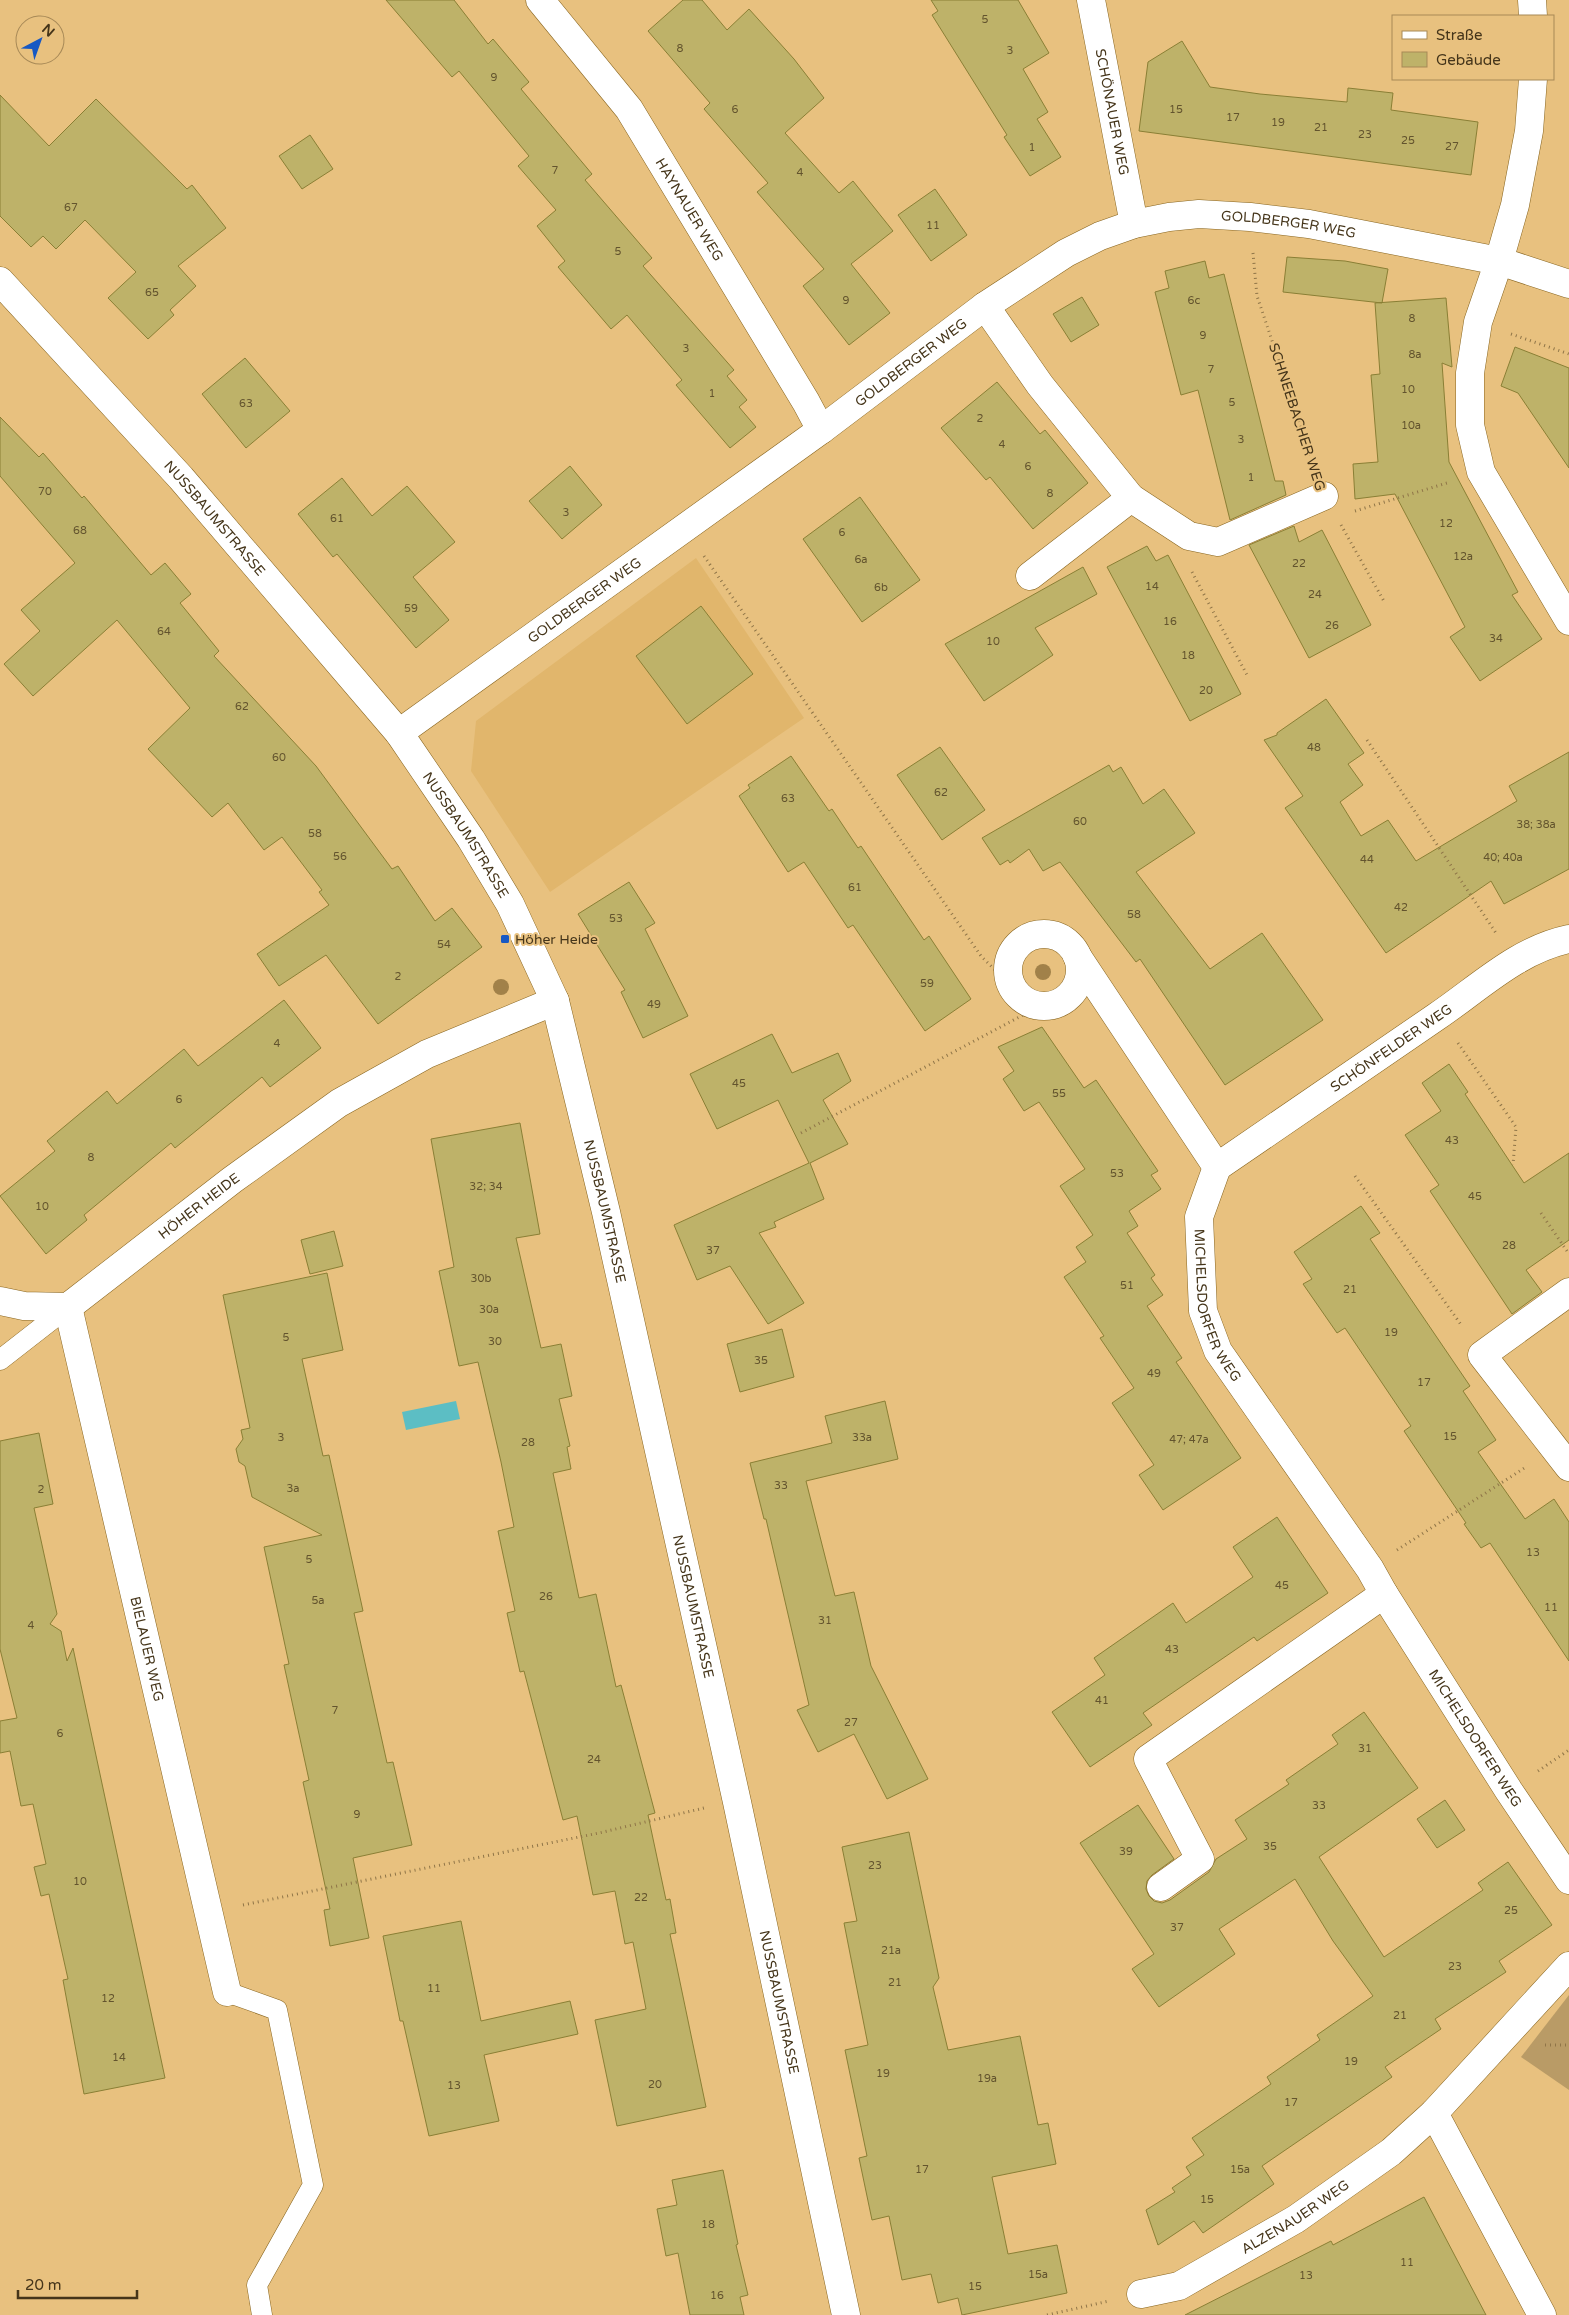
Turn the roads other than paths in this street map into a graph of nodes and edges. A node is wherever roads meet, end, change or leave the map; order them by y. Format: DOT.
graph roads {
  1 [pos="540,0"];
  2 [pos="1090,0"];
  3 [pos="1532,0"];
  4 [pos="1533,15"];
  5 [pos="1533,80"];
  6 [pos="1134,224"];
  7 [pos="1499,261"];
  8 [pos="0,281"];
  9 [pos="1569,284"];
  10 [pos="985,306"];
  11 [pos="820,430"];
  12 [pos="1131,498"];
  13 [pos="1330,507"];
  14 [pos="1030,576"];
  15 [pos="1569,622"];
  16 [pos="399,733"];
  17 [pos="1569,939"];
  18 [pos="1077,956"];
  19 [pos="555,1001"];
  20 [pos="1217,1167"];
  21 [pos="1569,1292"];
  22 [pos="0,1301"];
  23 [pos="68,1307"];
  24 [pos="0,1360"];
  25 [pos="1562,1458"];
  26 [pos="1384,1594"];
  27 [pos="1569,1880"];
  28 [pos="1161,1887"];
  29 [pos="1569,1966"];
  30 [pos="227,1992"];
  31 [pos="1434,2113"];
  32 [pos="1141,2294"];
  33 [pos="262,2315"];
  34 [pos="846,2315"];
  35 [pos="1542,2315"];
  1 -- 11 [label="street, HAYNAUER WEG"];
  2 -- 6 [label="street, SCHÖNAUER WEG"];
  3 -- 4 [label="street"];
  5 -- 7 [label="street"];
  6 -- 7 [label="street, GOLDBERGER WEG"];
  6 -- 10 [label="street, GOLDBERGER WEG"];
  7 -- 9 [label="street, GOLDBERGER WEG"];
  7 -- 15 [label="street"];
  8 -- 16 [label="street, NUSSBAUMSTRASSE"];
  10 -- 11 [label="street, GOLDBERGER WEG"];
  10 -- 12 [label="street, SCHNEEBACHER WEG"];
  11 -- 16 [label="street, GOLDBERGER WEG"];
  12 -- 13 [label="street, SCHNEEBACHER WEG"];
  12 -- 14 [label="street"];
  16 -- 19 [label="street, NUSSBAUMSTRASSE"];
  17 -- 20 [label="street, SCHÖNFELDER WEG"];
  18 -- 18 [label="street"];
  18 -- 20 [label="street"];
  19 -- 23 [label="street, HÖHER HEIDE"];
  19 -- 34 [label="street, NUSSBAUMSTRASSE"];
  20 -- 26 [label="street, MICHELSDORFER WEG"];
  21 -- 25 [label="street"];
  22 -- 23 [label="street"];
  23 -- 24 [label="lane"];
  23 -- 30 [label="street, BIELAUER WEG"];
  26 -- 27 [label="street, MICHELSDORFER WEG"];
  26 -- 28 [label="street"];
  29 -- 31 [label="street, ALZENAUER WEG"];
  30 -- 33 [label="lane"];
  31 -- 32 [label="street, ALZENAUER WEG"];
  31 -- 35 [label="street"];
}
